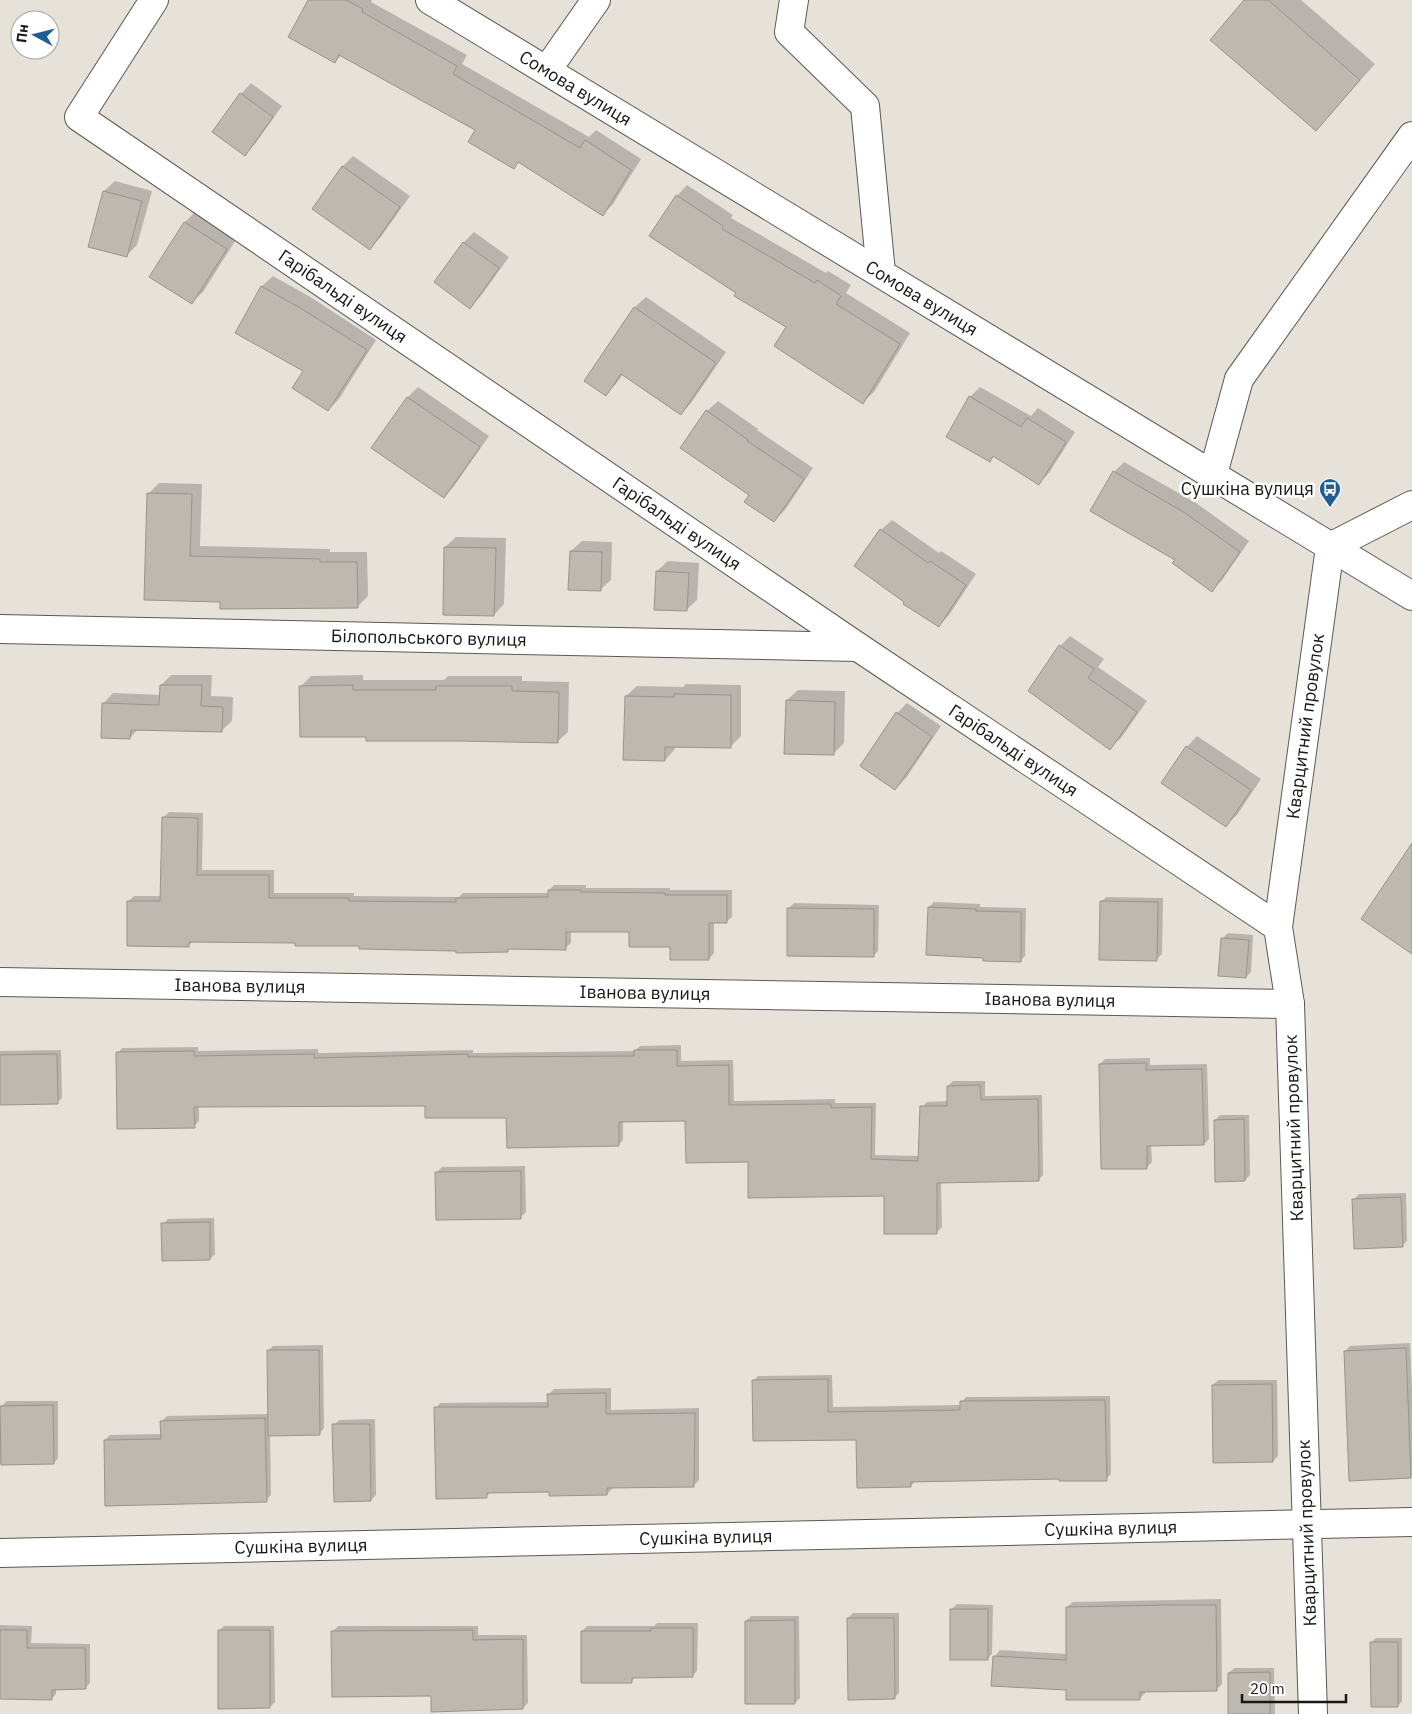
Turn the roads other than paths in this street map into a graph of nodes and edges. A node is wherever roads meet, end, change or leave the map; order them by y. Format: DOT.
graph roads {
  1 [pos="154,0"];
  2 [pos="430,0"];
  3 [pos="596,0"];
  4 [pos="794,0"];
  5 [pos="547,70"];
  6 [pos="1412,136"];
  7 [pos="881,272"];
  8 [pos="1213,474"];
  9 [pos="1412,505"];
  10 [pos="1330,547"];
  11 [pos="1412,596"];
  12 [pos="0,629"];
  13 [pos="858,647"];
  14 [pos="1278,927"];
  15 [pos="0,982"];
  16 [pos="1290,1004"];
  17 [pos="1412,1522"];
  18 [pos="1306,1524"];
  19 [pos="0,1553"];
  20 [pos="1313,1714"];
  1 -- 13 [label="street, Гарібальді вулиця"];
  2 -- 5 [label="street, Сомова вулиця"];
  3 -- 5 [label="street"];
  4 -- 7 [label="street"];
  5 -- 7 [label="street, Сомова вулиця"];
  6 -- 8 [label="street"];
  7 -- 8 [label="street, Сомова вулиця"];
  8 -- 10 [label="street, Сомова вулиця"];
  9 -- 10 [label="street"];
  10 -- 11 [label="street, Сомова вулиця"];
  10 -- 14 [label="street, Кварцитний провулок"];
  12 -- 13 [label="street, Білопольського вулиця"];
  13 -- 14 [label="street, Гарібальді вулиця"];
  14 -- 16 [label="street, Кварцитний провулок"];
  15 -- 16 [label="street, Іванова вулиця"];
  16 -- 18 [label="street, Кварцитний провулок"];
  17 -- 18 [label="street, Сушкіна вулиця"];
  18 -- 19 [label="street, Сушкіна вулиця"];
  18 -- 20 [label="street, Кварцитний провулок"];
}
